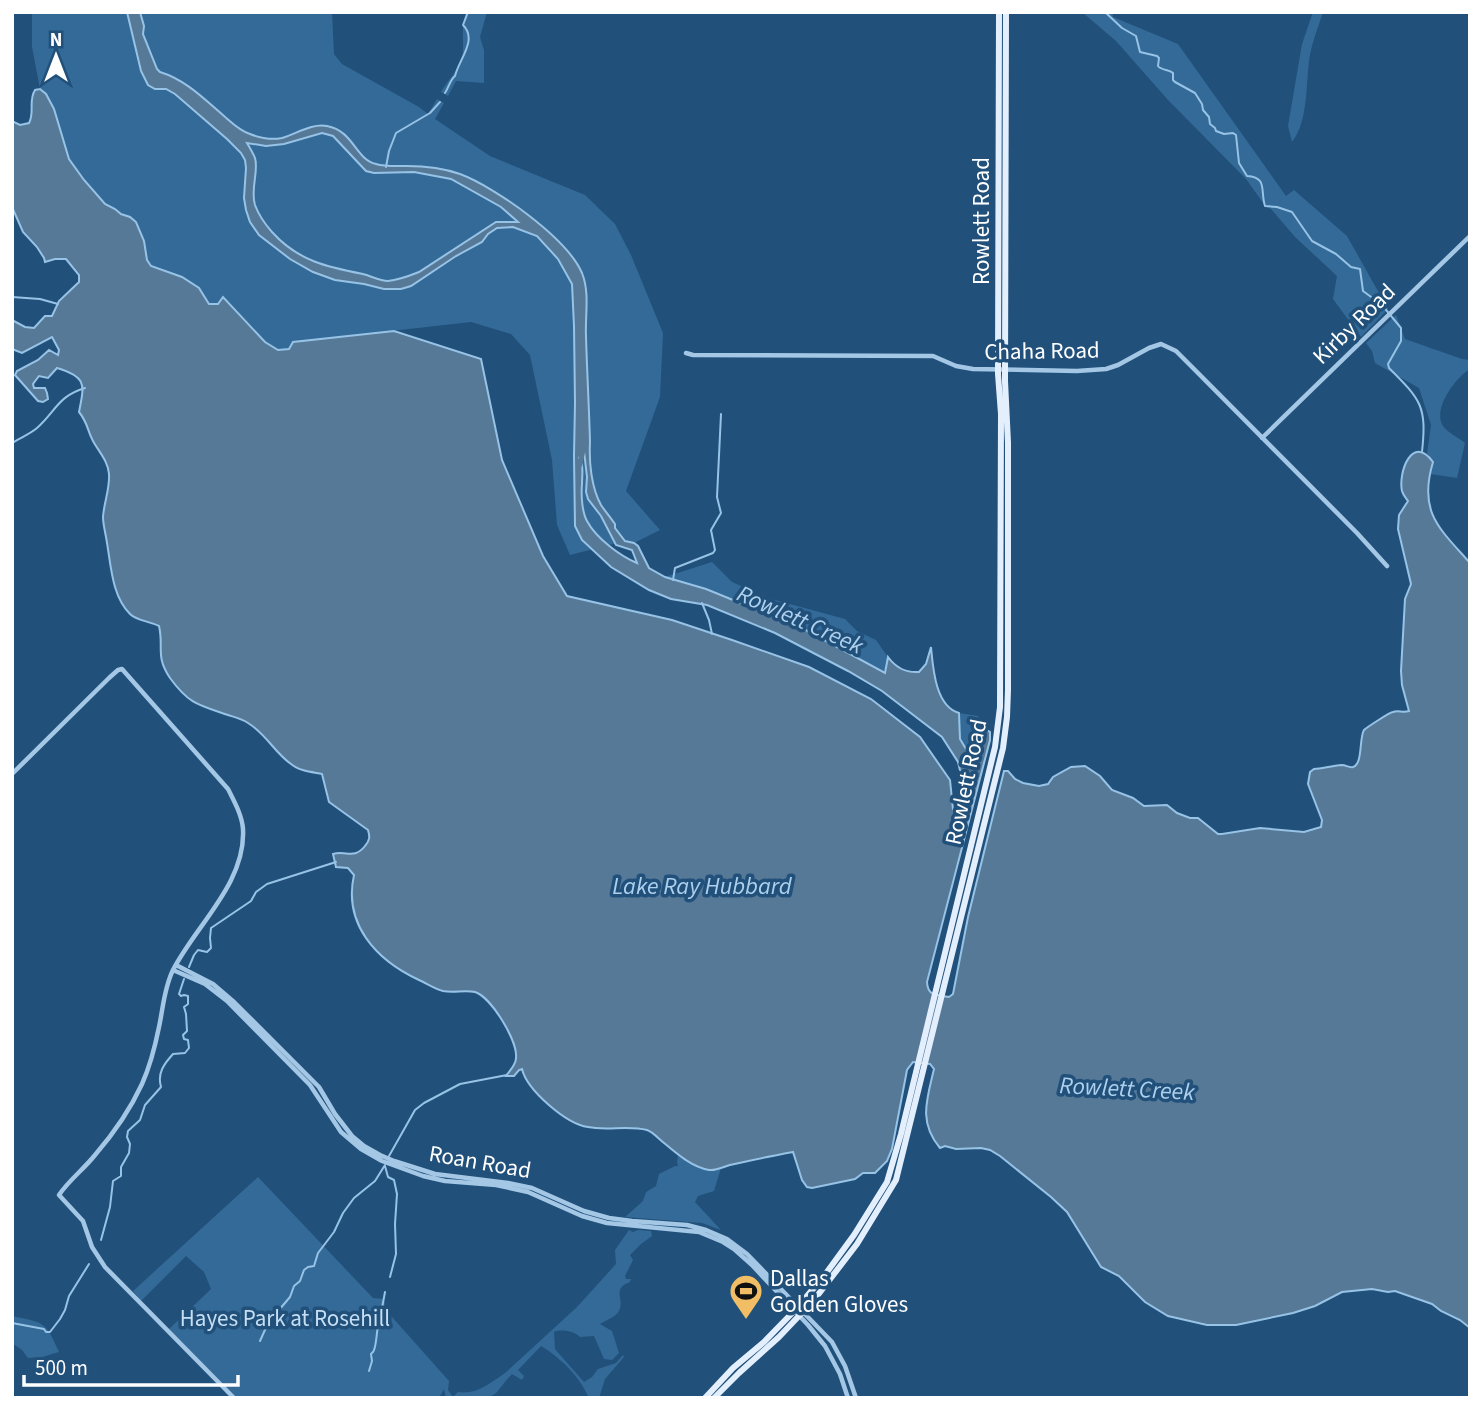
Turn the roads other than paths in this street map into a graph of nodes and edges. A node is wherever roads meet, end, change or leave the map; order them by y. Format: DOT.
graph roads {
  1 [pos="999,12"];
  2 [pos="1006,12"];
  3 [pos="1470,236"];
  4 [pos="998,300"];
  5 [pos="1006,324"];
  6 [pos="685,353"];
  7 [pos="1002,370"];
  8 [pos="1262,438"];
  9 [pos="1387,566"];
  10 [pos="12,774"];
  11 [pos="175,967"];
  12 [pos="799,1311"];
  13 [pos="711,1396"];
  14 [pos="234,1398"];
  15 [pos="848,1398"];
  16 [pos="856,1398"];
  1 -- 4 [label="main road, Rowlett Road"];
  2 -- 5 [label="main road, Rowlett Road"];
  3 -- 8 [label="street, Kirby Road"];
  4 -- 5 [label="main road"];
  4 -- 7 [label="main road, Rowlett Road"];
  5 -- 7 [label="main road, Rowlett Road"];
  6 -- 7 [label="street, Chaha Road"];
  7 -- 8 [label="street, Chaha Road"];
  7 -- 12 [label="main road, Rowlett Road"];
  8 -- 9 [label="street, Chaha Road"];
  10 -- 11 [label="street"];
  11 -- 12 [label="street, Roan Road"];
  11 -- 14 [label="street"];
  12 -- 13 [label="main road, Rowlett Road"];
  12 -- 15 [label="street, Roan Road"];
  12 -- 16 [label="street, Roan Road"];
}
